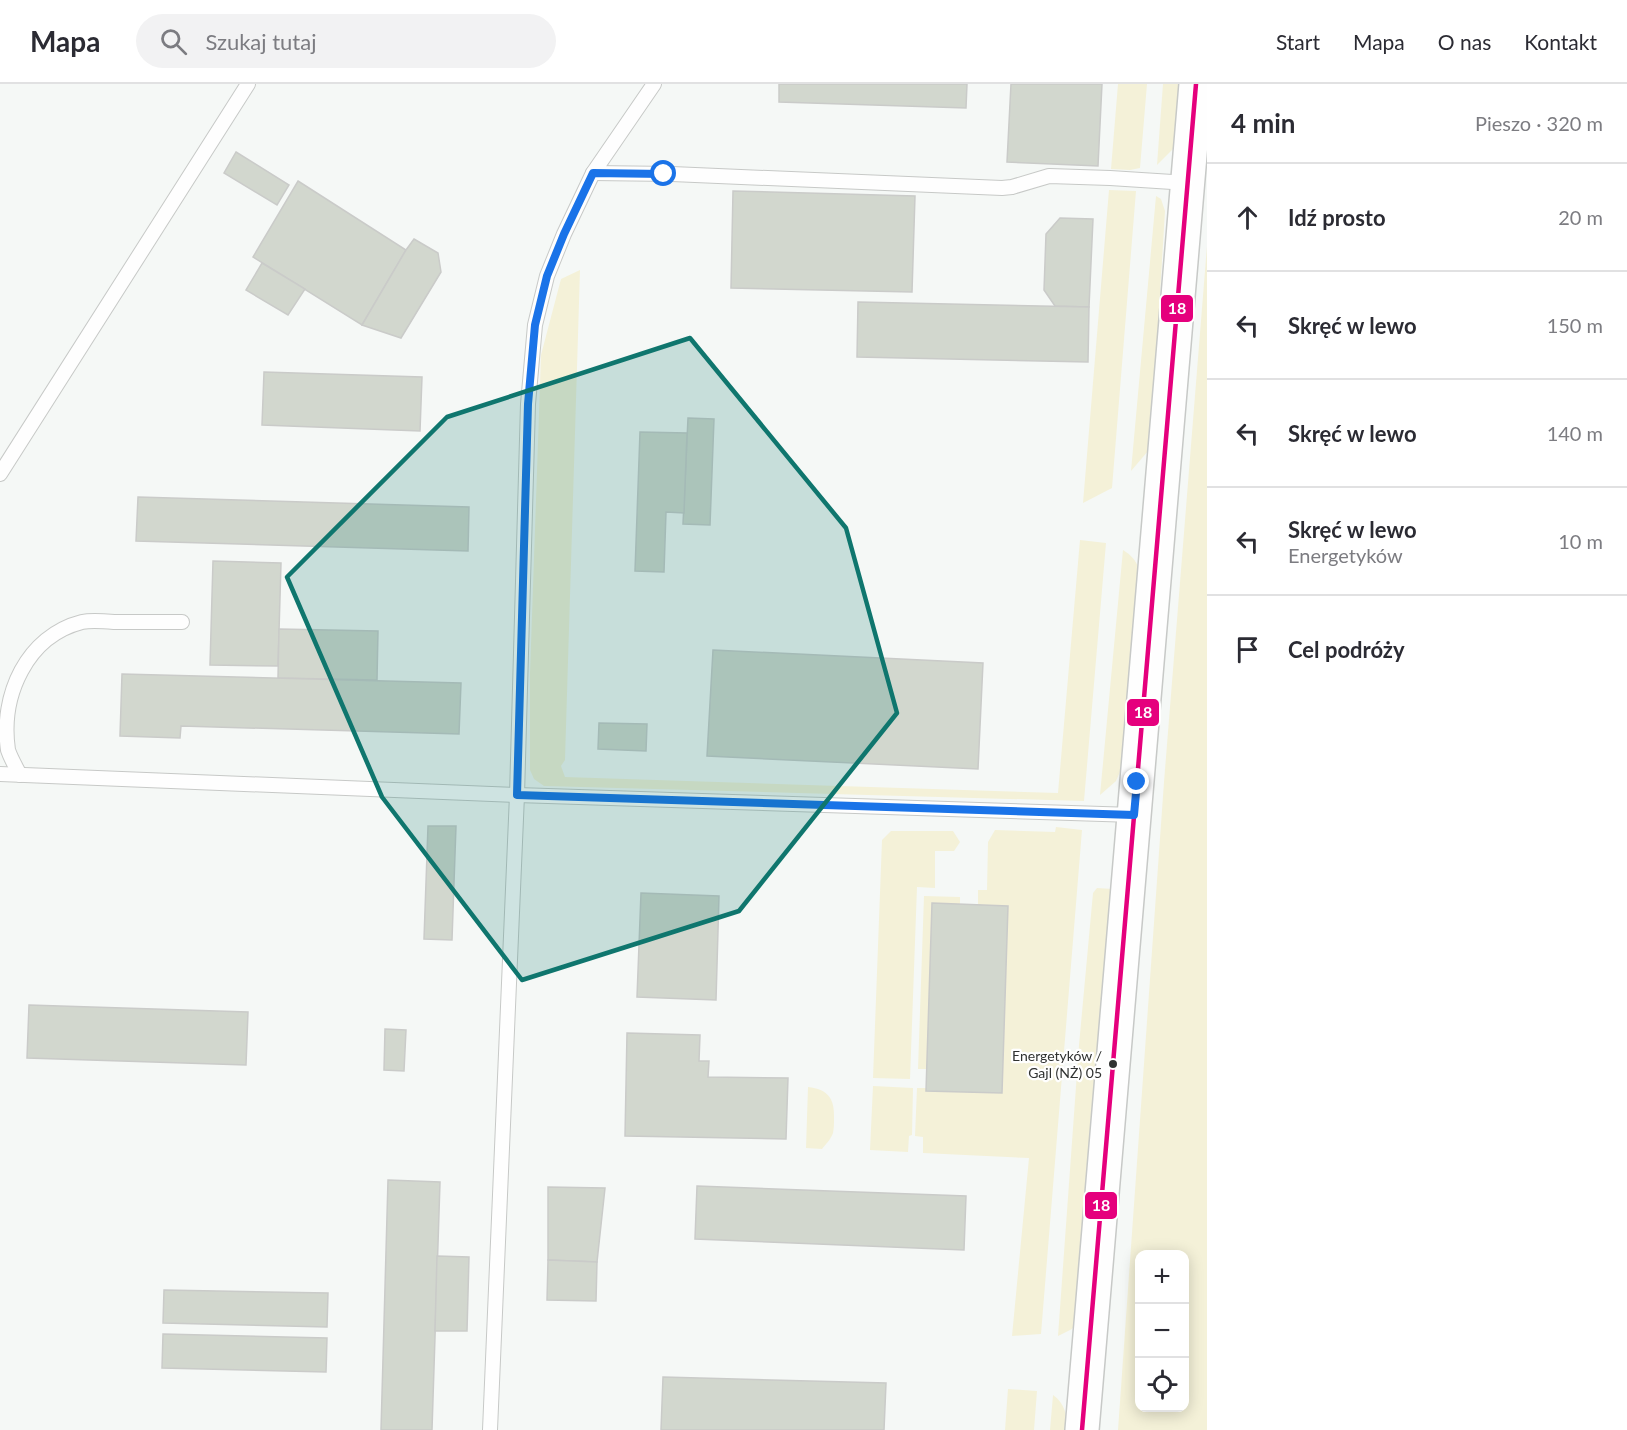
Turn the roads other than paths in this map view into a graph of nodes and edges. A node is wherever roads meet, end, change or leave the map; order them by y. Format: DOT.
graph roads {
  1 [pos="248,84"];
  2 [pos="654,84"];
  3 [pos="1196,84"];
  4 [pos="593,173"];
  5 [pos="1188,183"];
  6 [pos="0,474"];
  7 [pos="182,622"];
  8 [pos="0,774"];
  9 [pos="20,775"];
  10 [pos="517,795"];
  11 [pos="1134,815"];
  12 [pos="490,1430"];
  13 [pos="1082,1430"];
  1 -- 6 [label="lane"];
  2 -- 4 [label="lane"];
  3 -- 5 [label="main road"];
  4 -- 5 [label="lane"];
  4 -- 10 [label="lane"];
  5 -- 11 [label="main road"];
  7 -- 9 [label="lane"];
  8 -- 9 [label="lane"];
  9 -- 10 [label="lane"];
  10 -- 11 [label="lane"];
  10 -- 12 [label="lane"];
  11 -- 13 [label="main road"];
}
